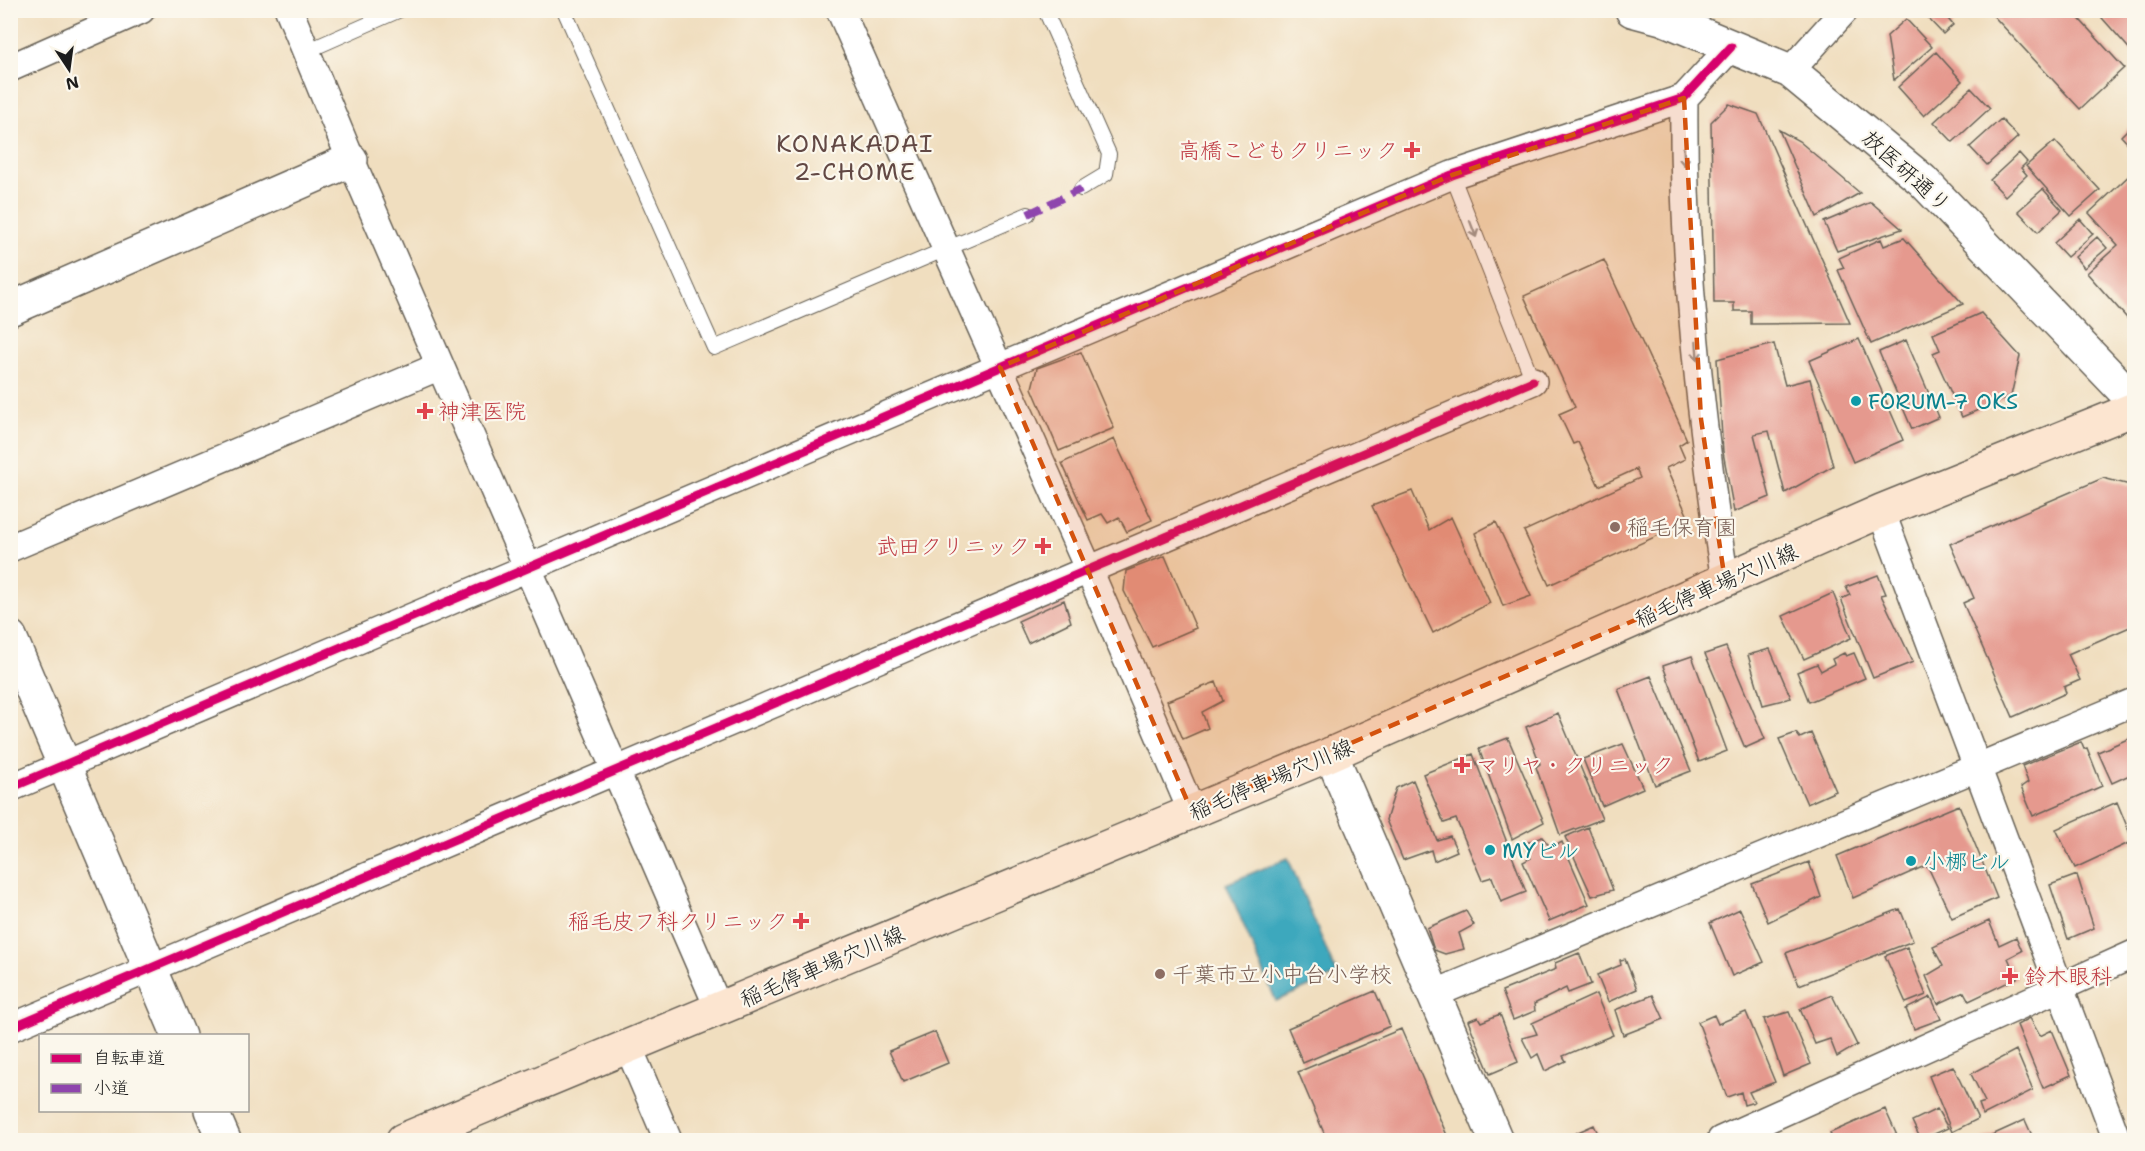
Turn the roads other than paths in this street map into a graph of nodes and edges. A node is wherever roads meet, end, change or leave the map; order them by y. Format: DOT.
graph roads {
  1 [pos="141,10"];
  2 [pos="289,10"];
  3 [pos="400,10"];
  4 [pos="564,10"];
  5 [pos="840,10"];
  6 [pos="1045,10"];
  7 [pos="1632,10"];
  8 [pos="1845,10"];
  9 [pos="1731,47"];
  10 [pos="307,51"];
  11 [pos="10,68"];
  12 [pos="1790,71"];
  13 [pos="1684,98"];
  14 [pos="351,160"];
  15 [pos="1452,175"];
  16 [pos="1081,189"];
  17 [pos="1028,214"];
  18 [pos="945,248"];
  19 [pos="10,309"];
  20 [pos="440,366"];
  21 [pos="1000,367"];
  22 [pos="1533,381"];
  23 [pos="2134,401"];
  24 [pos="2134,409"];
  25 [pos="1881,512"];
  26 [pos="10,548"];
  27 [pos="528,568"];
  28 [pos="1089,570"];
  29 [pos="1725,581"];
  30 [pos="10,637"];
  31 [pos="2134,702"];
  32 [pos="1331,754"];
  33 [pos="65,765"];
  34 [pos="1978,769"];
  35 [pos="616,771"];
  36 [pos="10,788"];
  37 [pos="1192,812"];
  38 [pos="2134,954"];
  39 [pos="151,969"];
  40 [pos="2060,989"];
  41 [pos="1434,994"];
  42 [pos="719,1009"];
  43 [pos="10,1028"];
  44 [pos="179,1034"];
  45 [pos="628,1046"];
  46 [pos="212,1112"];
  47 [pos="224,1140"];
  48 [pos="404,1140"];
  49 [pos="668,1140"];
  50 [pos="1496,1140"];
  51 [pos="1721,1140"];
  52 [pos="2116,1140"];
  1 -- 11 [label="street"];
  2 -- 10 [label="street"];
  3 -- 10 [label="lane"];
  4 -- 18 [label="lane"];
  5 -- 18 [label="street"];
  6 -- 16 [label="lane"];
  7 -- 9 [label="street, 放医研通り"];
  8 -- 12 [label="street"];
  9 -- 12 [label="street, 放医研通り"];
  9 -- 13 [label="street"];
  10 -- 14 [label="street"];
  12 -- 23 [label="street, 放医研通り"];
  13 -- 15 [label="street"];
  13 -- 29 [label="street, one-way"];
  14 -- 19 [label="street"];
  14 -- 20 [label="street"];
  15 -- 21 [label="street"];
  15 -- 22 [label="lane, one-way"];
  17 -- 18 [label="lane"];
  18 -- 21 [label="street"];
  20 -- 26 [label="street"];
  20 -- 27 [label="street"];
  21 -- 27 [label="street"];
  21 -- 28 [label="street"];
  22 -- 28 [label="street"];
  24 -- 25 [label="main road, 稲毛停車場穴川線"];
  25 -- 29 [label="main road, 稲毛停車場穴川線"];
  25 -- 34 [label="street"];
  27 -- 33 [label="street"];
  27 -- 35 [label="street"];
  28 -- 35 [label="street"];
  28 -- 37 [label="street"];
  29 -- 32 [label="main road, 稲毛停車場穴川線"];
  30 -- 33 [label="street"];
  31 -- 34 [label="street"];
  32 -- 37 [label="main road, 稲毛停車場穴川線"];
  32 -- 41 [label="street"];
  33 -- 36 [label="street"];
  33 -- 39 [label="street"];
  34 -- 40 [label="street"];
  34 -- 41 [label="street"];
  35 -- 39 [label="street"];
  35 -- 42 [label="street"];
  37 -- 42 [label="main road, 稲毛停車場穴川線"];
  38 -- 40 [label="street"];
  39 -- 43 [label="street"];
  39 -- 44 [label="street"];
  40 -- 51 [label="street"];
  40 -- 52 [label="street"];
  41 -- 50 [label="street"];
  42 -- 45 [label="main road, 稲毛停車場穴川線"];
  45 -- 48 [label="main road, 稲毛停車場穴川線"];
  45 -- 49 [label="street"];
  46 -- 47 [label="street"];
}
